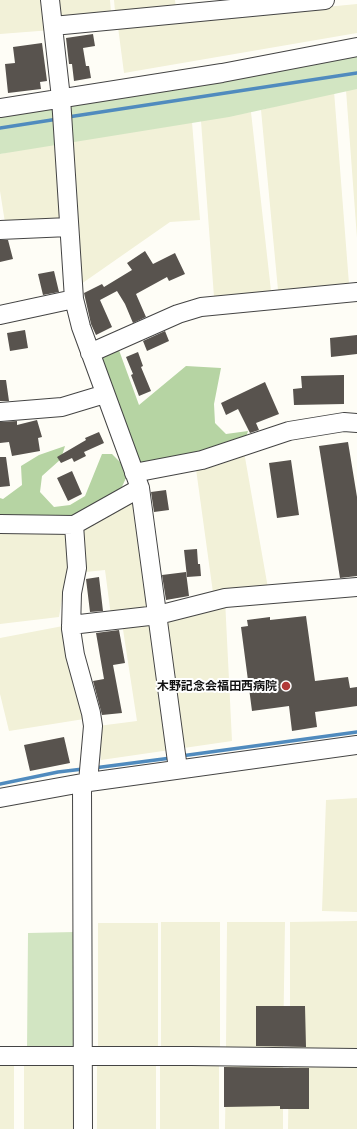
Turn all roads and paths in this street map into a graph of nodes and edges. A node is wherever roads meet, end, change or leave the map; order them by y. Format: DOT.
graph roads {
  1 [pos="50,0"];
  2 [pos="325,0"];
  3 [pos="53,26"];
  4 [pos="357,47"];
  5 [pos="61,98"];
  6 [pos="0,108"];
  7 [pos="70,227"];
  8 [pos="0,230"];
  9 [pos="357,292"];
  10 [pos="74,299"];
  11 [pos="0,315"];
  12 [pos="90,353"];
  13 [pos="105,394"];
  14 [pos="0,412"];
  15 [pos="357,423"];
  16 [pos="137,481"];
  17 [pos="0,524"];
  18 [pos="74,525"];
  19 [pos="357,587"];
  20 [pos="158,615"];
  21 [pos="71,625"];
  22 [pos="357,745"];
  23 [pos="178,769"];
  24 [pos="85,783"];
  25 [pos="0,798"];
  26 [pos="0,1056"];
  27 [pos="83,1056"];
  28 [pos="357,1058"];
  29 [pos="83,1129"];
  1 -- 3 [label="street"];
  2 -- 3 [label="street"];
  3 -- 5 [label="street"];
  4 -- 5 [label="street"];
  5 -- 6 [label="street"];
  5 -- 7 [label="street"];
  7 -- 8 [label="street"];
  7 -- 10 [label="street"];
  9 -- 12 [label="street"];
  10 -- 11 [label="street"];
  10 -- 12 [label="street"];
  12 -- 13 [label="street"];
  13 -- 14 [label="street"];
  13 -- 16 [label="street"];
  15 -- 16 [label="street"];
  16 -- 18 [label="street"];
  16 -- 20 [label="street"];
  17 -- 18 [label="street"];
  18 -- 21 [label="street"];
  19 -- 20 [label="street"];
  20 -- 21 [label="street"];
  20 -- 23 [label="street"];
  21 -- 24 [label="street"];
  22 -- 23 [label="street"];
  23 -- 24 [label="street"];
  24 -- 25 [label="street"];
  24 -- 27 [label="street"];
  26 -- 27 [label="street"];
  27 -- 28 [label="street"];
  27 -- 29 [label="street"];
}
